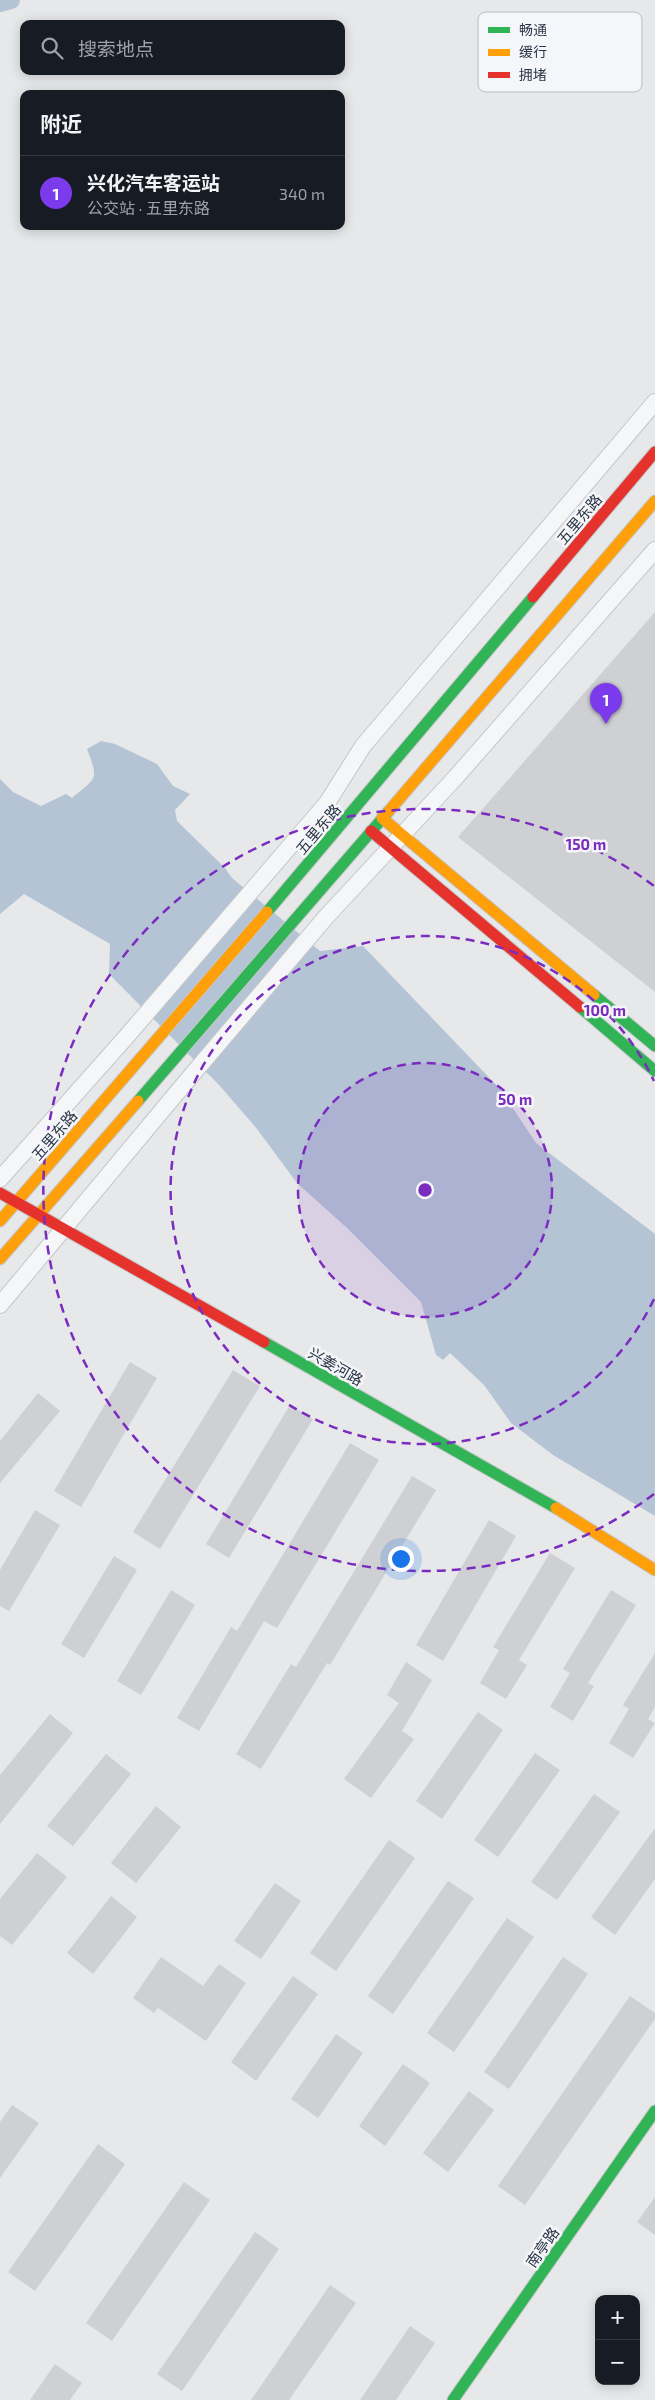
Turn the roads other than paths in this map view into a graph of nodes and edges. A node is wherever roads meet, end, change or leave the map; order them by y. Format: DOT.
graph roads {
  1 [pos="655,402"];
  2 [pos="655,452"];
  3 [pos="655,500"];
  4 [pos="655,550"];
  5 [pos="382,818"];
  6 [pos="371,831"];
  7 [pos="402,835"];
  8 [pos="391,848"];
  9 [pos="655,1046"];
  10 [pos="655,1071"];
  11 [pos="0,1178"];
  12 [pos="0,1193"];
  13 [pos="16,1202"];
  14 [pos="38,1214"];
  15 [pos="0,1221"];
  16 [pos="64,1228"];
  17 [pos="0,1259"];
  18 [pos="0,1305"];
  19 [pos="655,1570"];
  20 [pos="655,2111"];
  21 [pos="453,2400"];
  1 -- 11 [label="street"];
  2 -- 13 [label="main road, 五里东路"];
  3 -- 5 [label="main road"];
  4 -- 7 [label="street"];
  5 -- 6 [label="main road"];
  5 -- 7 [label="main road"];
  6 -- 8 [label="main road"];
  6 -- 14 [label="main road"];
  7 -- 8 [label="street"];
  7 -- 9 [label="main road"];
  8 -- 10 [label="main road"];
  8 -- 16 [label="street"];
  12 -- 13 [label="main road, 兴姜河路"];
  13 -- 14 [label="main road, 兴姜河路"];
  13 -- 15 [label="main road, 五里东路"];
  14 -- 16 [label="main road, 兴姜河路"];
  14 -- 17 [label="main road"];
  16 -- 18 [label="street"];
  16 -- 19 [label="main road, 兴姜河路"];
  20 -- 21 [label="main road, 南亭路"];
}
